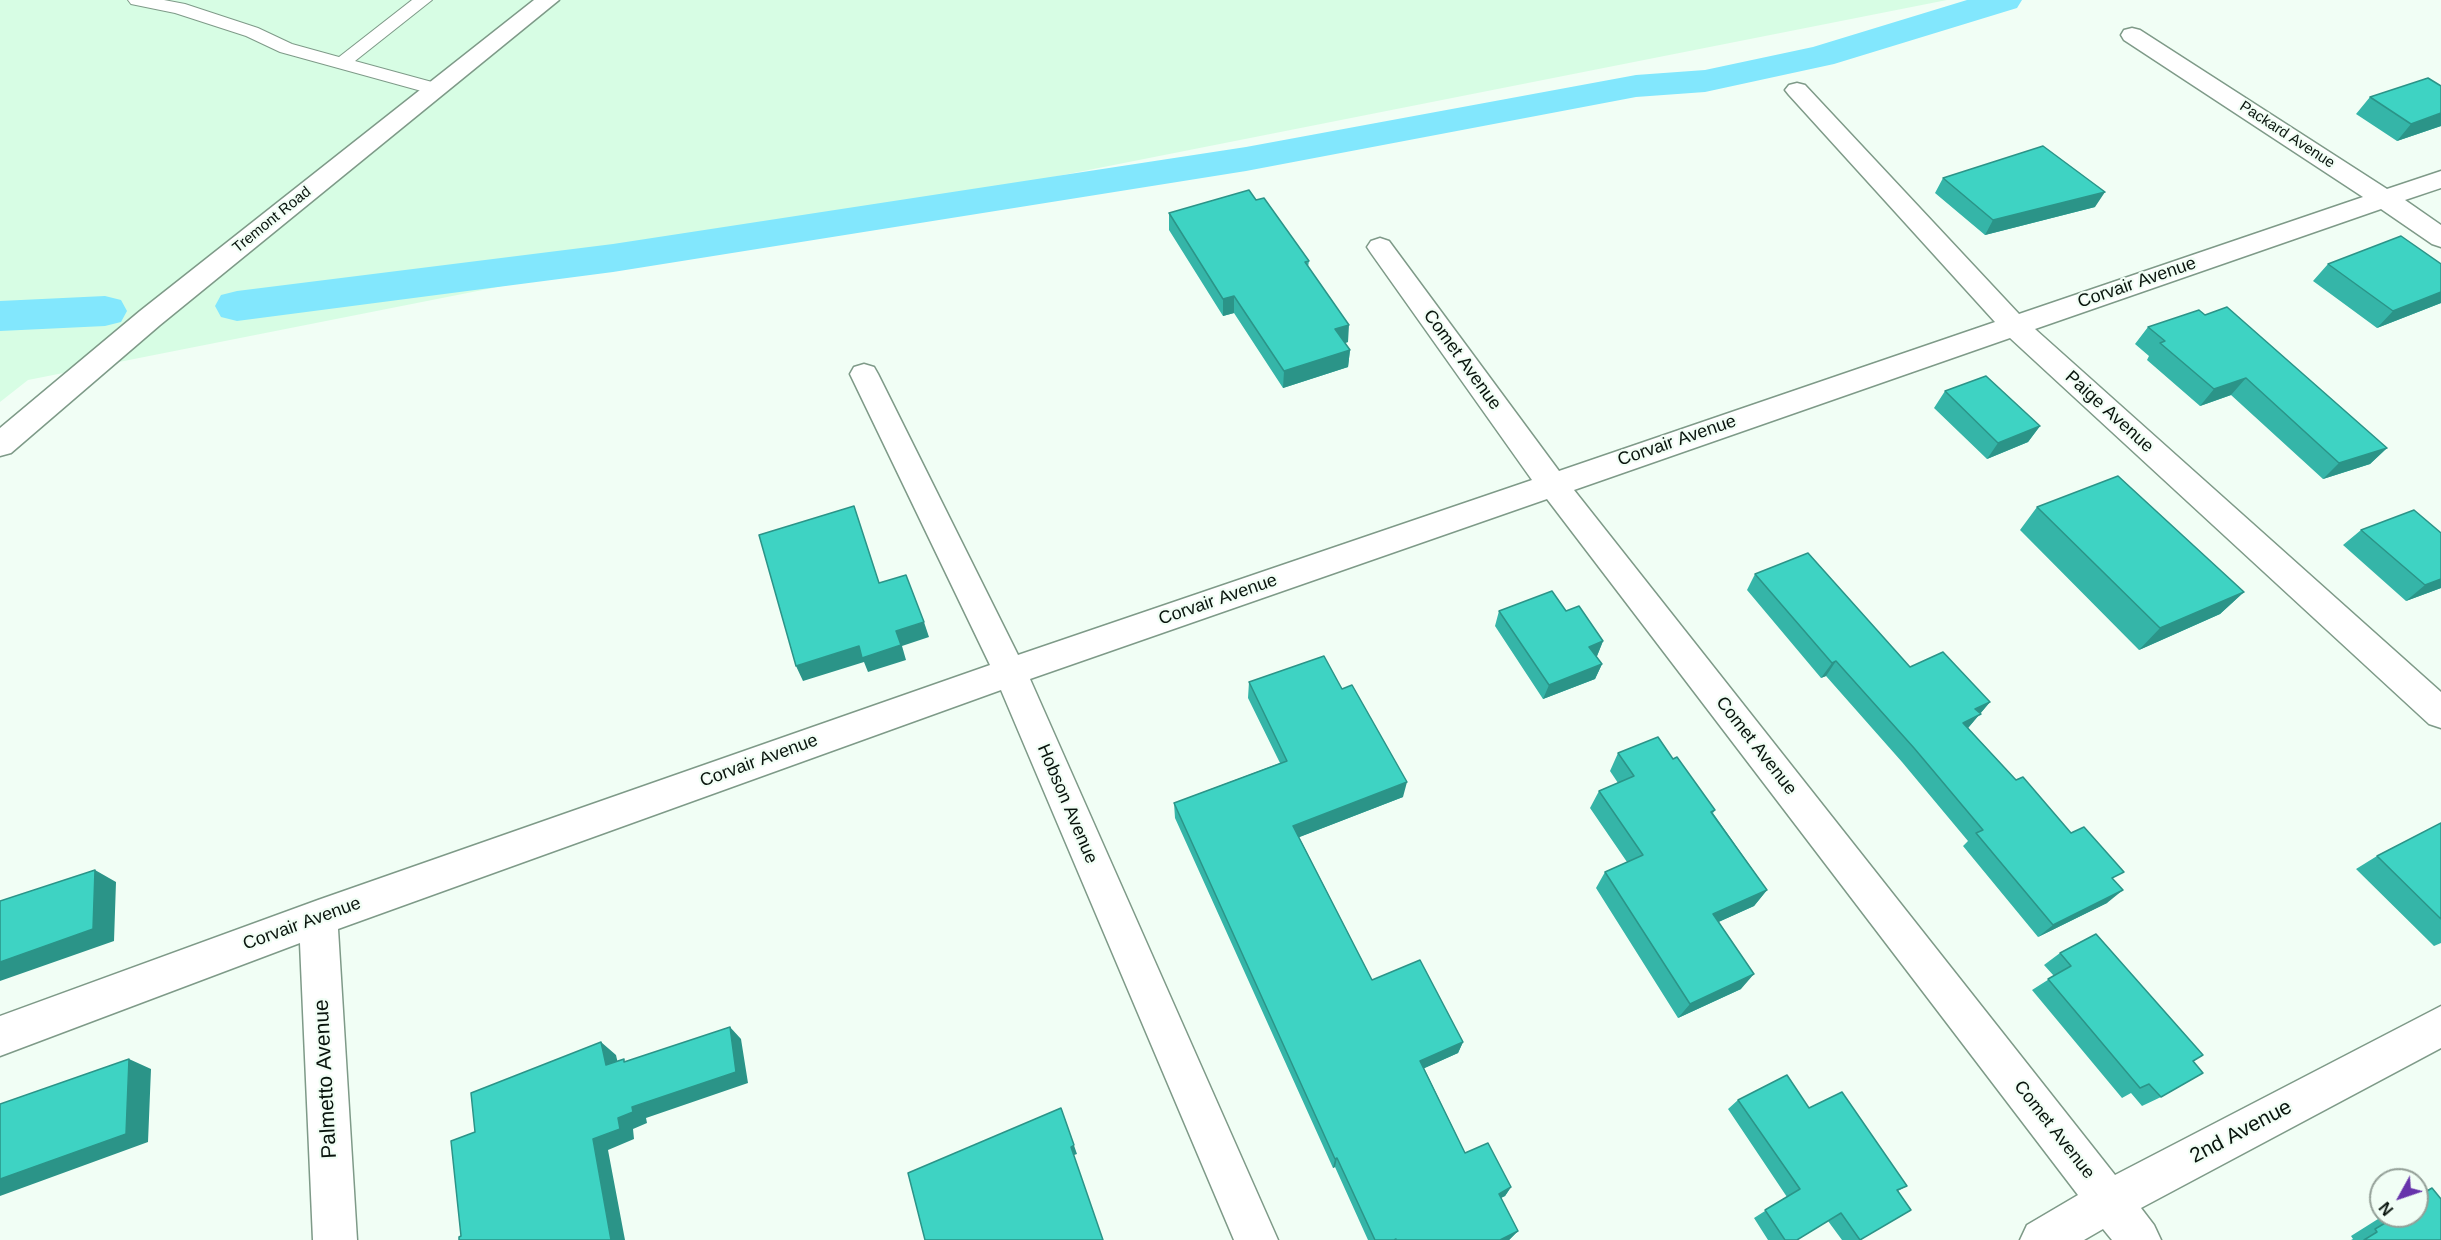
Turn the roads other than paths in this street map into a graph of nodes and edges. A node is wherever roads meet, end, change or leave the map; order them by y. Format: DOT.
graph roads {
  1 [pos="137,0"];
  2 [pos="423,0"];
  3 [pos="548,0"];
  4 [pos="2132,35"];
  5 [pos="342,63"];
  6 [pos="436,89"];
  7 [pos="1797,90"];
  8 [pos="2441,179"];
  9 [pos="2385,198"];
  10 [pos="2441,238"];
  11 [pos="1380,247"];
  12 [pos="2013,325"];
  13 [pos="864,374"];
  14 [pos="0,445"];
  15 [pos="1552,484"];
  16 [pos="1010,672"];
  17 [pos="2441,714"];
  18 [pos="318,918"];
  19 [pos="2441,1026"];
  20 [pos="0,1036"];
  21 [pos="2110,1201"];
  22 [pos="335,1240"];
  23 [pos="1256,1240"];
  24 [pos="2042,1240"];
  25 [pos="2139,1240"];
  1 -- 5 [label="lane"];
  2 -- 5 [label="lane"];
  3 -- 6 [label="street, Tremont Road"];
  4 -- 9 [label="street, Packard Avenue"];
  5 -- 6 [label="lane"];
  6 -- 14 [label="street, Tremont Road"];
  7 -- 12 [label="street, Paige Avenue"];
  8 -- 9 [label="street, Corvair Avenue"];
  9 -- 10 [label="street, Packard Avenue"];
  9 -- 12 [label="street, Corvair Avenue"];
  11 -- 15 [label="street, Comet Avenue"];
  12 -- 15 [label="street, Corvair Avenue"];
  12 -- 17 [label="street, Paige Avenue"];
  13 -- 16 [label="street, Hobson Avenue"];
  15 -- 16 [label="street, Corvair Avenue"];
  15 -- 21 [label="street, Comet Avenue"];
  16 -- 18 [label="street, Corvair Avenue"];
  16 -- 23 [label="street, Hobson Avenue"];
  18 -- 20 [label="street, Corvair Avenue"];
  18 -- 22 [label="street, Palmetto Avenue"];
  19 -- 21 [label="street, 2nd Avenue"];
  21 -- 24 [label="street, 2nd Avenue"];
  21 -- 25 [label="street, Comet Avenue"];
}
